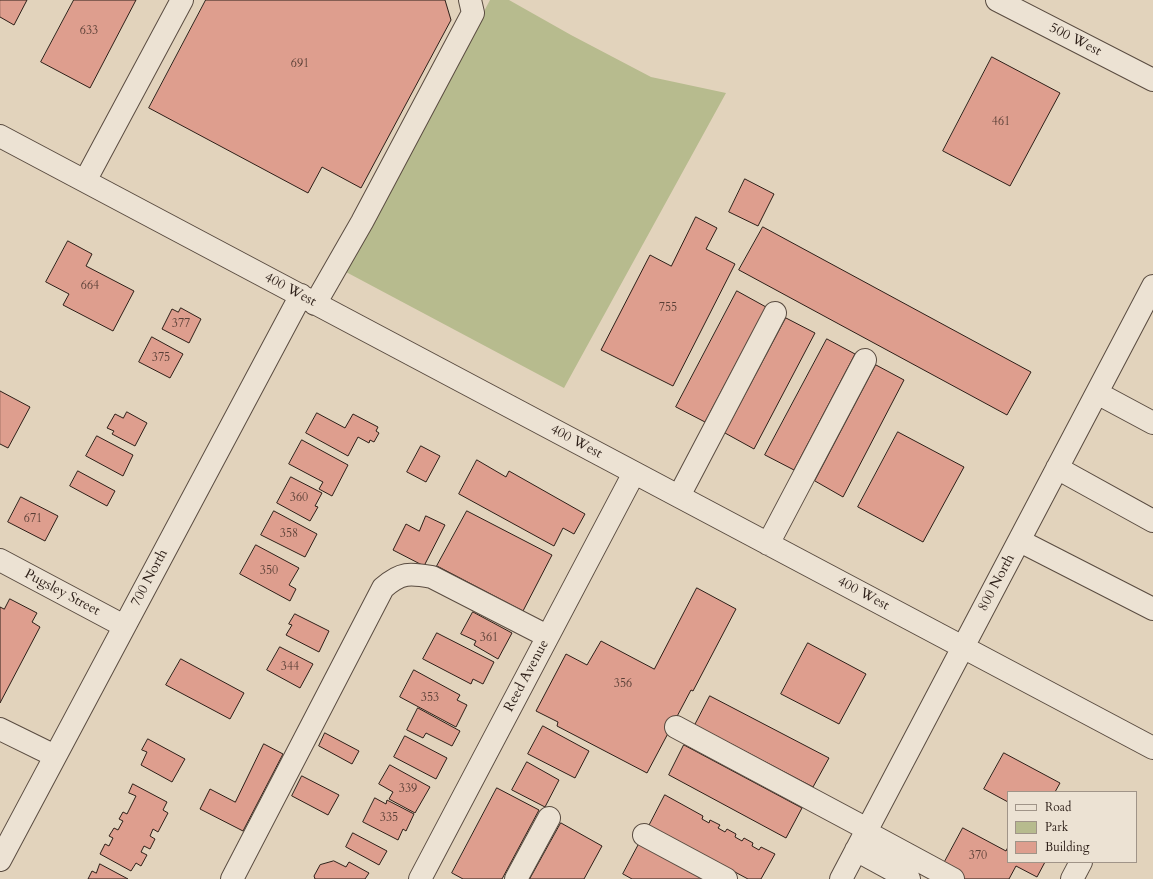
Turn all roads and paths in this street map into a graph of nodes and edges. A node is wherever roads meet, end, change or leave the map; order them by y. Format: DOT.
graph roads {
  1 [pos="182,0"];
  2 [pos="470,0"];
  3 [pos="997,0"];
  4 [pos="1153,80"];
  5 [pos="0,136"];
  6 [pos="85,181"];
  7 [pos="1153,286"];
  8 [pos="308,300"];
  9 [pos="775,313"];
  10 [pos="865,360"];
  11 [pos="1097,393"];
  12 [pos="1153,423"];
  13 [pos="1057,468"];
  14 [pos="634,473"];
  15 [pos="679,496"];
  16 [pos="1153,521"];
  17 [pos="1020,541"];
  18 [pos="768,544"];
  19 [pos="0,560"];
  20 [pos="1153,609"];
  21 [pos="124,626"];
  22 [pos="547,636"];
  23 [pos="964,647"];
  24 [pos="676,727"];
  25 [pos="0,729"];
  26 [pos="1153,748"];
  27 [pos="55,756"];
  28 [pos="549,818"];
  29 [pos="644,835"];
  30 [pos="863,837"];
  31 [pos="0,860"];
  32 [pos="1080,863"];
  33 [pos="427,876"];
  34 [pos="232,879"];
  35 [pos="516,879"];
  36 [pos="726,879"];
  37 [pos="841,879"];
  38 [pos="910,879"];
  39 [pos="953,879"];
  40 [pos="1072,879"];
  1 -- 6 [label="street"];
  2 -- 8 [label="street, 700 North"];
  3 -- 4 [label="street, 500 West"];
  5 -- 6 [label="street, 400 West"];
  6 -- 8 [label="street, 400 West"];
  7 -- 11 [label="street, 800 North"];
  8 -- 14 [label="street, 400 West"];
  8 -- 21 [label="street, 700 North"];
  9 -- 15 [label="street"];
  10 -- 18 [label="street"];
  11 -- 12 [label="street"];
  11 -- 13 [label="street, 800 North"];
  13 -- 16 [label="street"];
  13 -- 17 [label="street, 800 North"];
  14 -- 15 [label="street, 400 West"];
  14 -- 22 [label="street, Reed Avenue"];
  15 -- 18 [label="street, 400 West"];
  17 -- 20 [label="street"];
  17 -- 23 [label="street, 800 North"];
  18 -- 23 [label="street, 400 West"];
  19 -- 21 [label="street, Pugsley Street"];
  21 -- 27 [label="street, 700 North"];
  22 -- 33 [label="street, Reed Avenue"];
  22 -- 34 [label="street"];
  23 -- 26 [label="street, 400 West"];
  23 -- 30 [label="street, 800 North"];
  24 -- 30 [label="street"];
  25 -- 27 [label="street"];
  27 -- 31 [label="street, 700 North"];
  28 -- 35 [label="street"];
  29 -- 36 [label="street"];
  30 -- 37 [label="street, 800 North"];
  30 -- 38 [label="street"];
  30 -- 39 [label="street"];
  32 -- 40 [label="street"];
}
